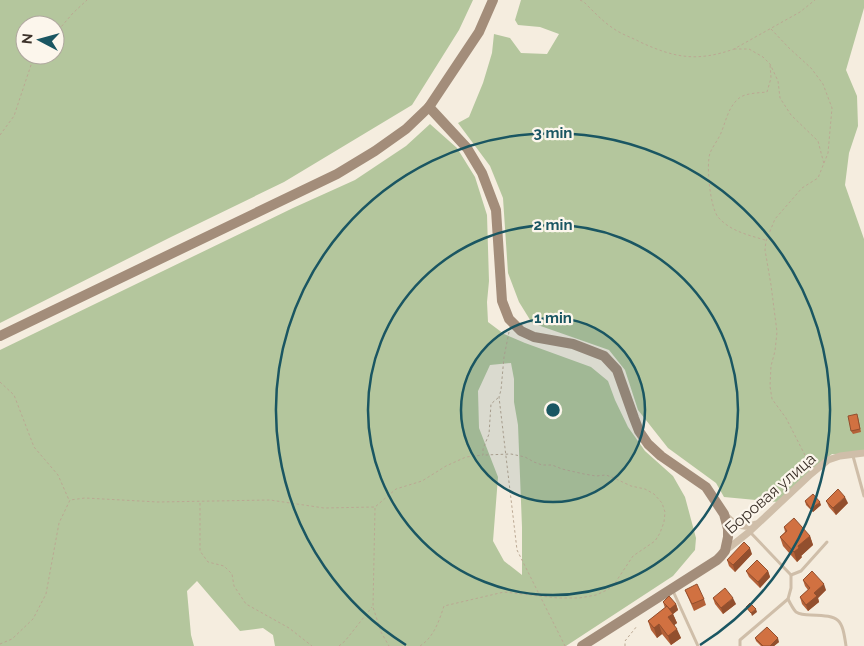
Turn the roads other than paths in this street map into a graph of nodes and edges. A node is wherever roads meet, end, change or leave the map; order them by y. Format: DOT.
graph roads {
  1 [pos="493,0"];
  2 [pos="429,107"];
  3 [pos="0,336"];
  4 [pos="864,453"];
  5 [pos="853,455"];
  6 [pos="864,496"];
  7 [pos="724,514"];
  8 [pos="757,524"];
  9 [pos="750,532"];
  10 [pos="827,542"];
  11 [pos="725,550"];
  12 [pos="791,575"];
  13 [pos="672,589"];
  14 [pos="788,598"];
  15 [pos="582,646"];
  16 [pos="698,646"];
  17 [pos="740,646"];
  18 [pos="846,646"];
  1 -- 2 [label="street"];
  2 -- 3 [label="street"];
  2 -- 7 [label="street"];
  4 -- 5 [label="street, Боровая улица"];
  5 -- 6 [label="lane"];
  5 -- 8 [label="street, Боровая улица"];
  7 -- 8 [label="street"];
  7 -- 11 [label="street"];
  8 -- 9 [label="street, Боровая улица"];
  9 -- 11 [label="street, Боровая улица"];
  9 -- 12 [label="lane"];
  10 -- 12 [label="lane"];
  11 -- 13 [label="street"];
  12 -- 14 [label="lane"];
  13 -- 15 [label="street"];
  13 -- 16 [label="lane"];
  14 -- 17 [label="lane"];
  14 -- 18 [label="lane"];
}
